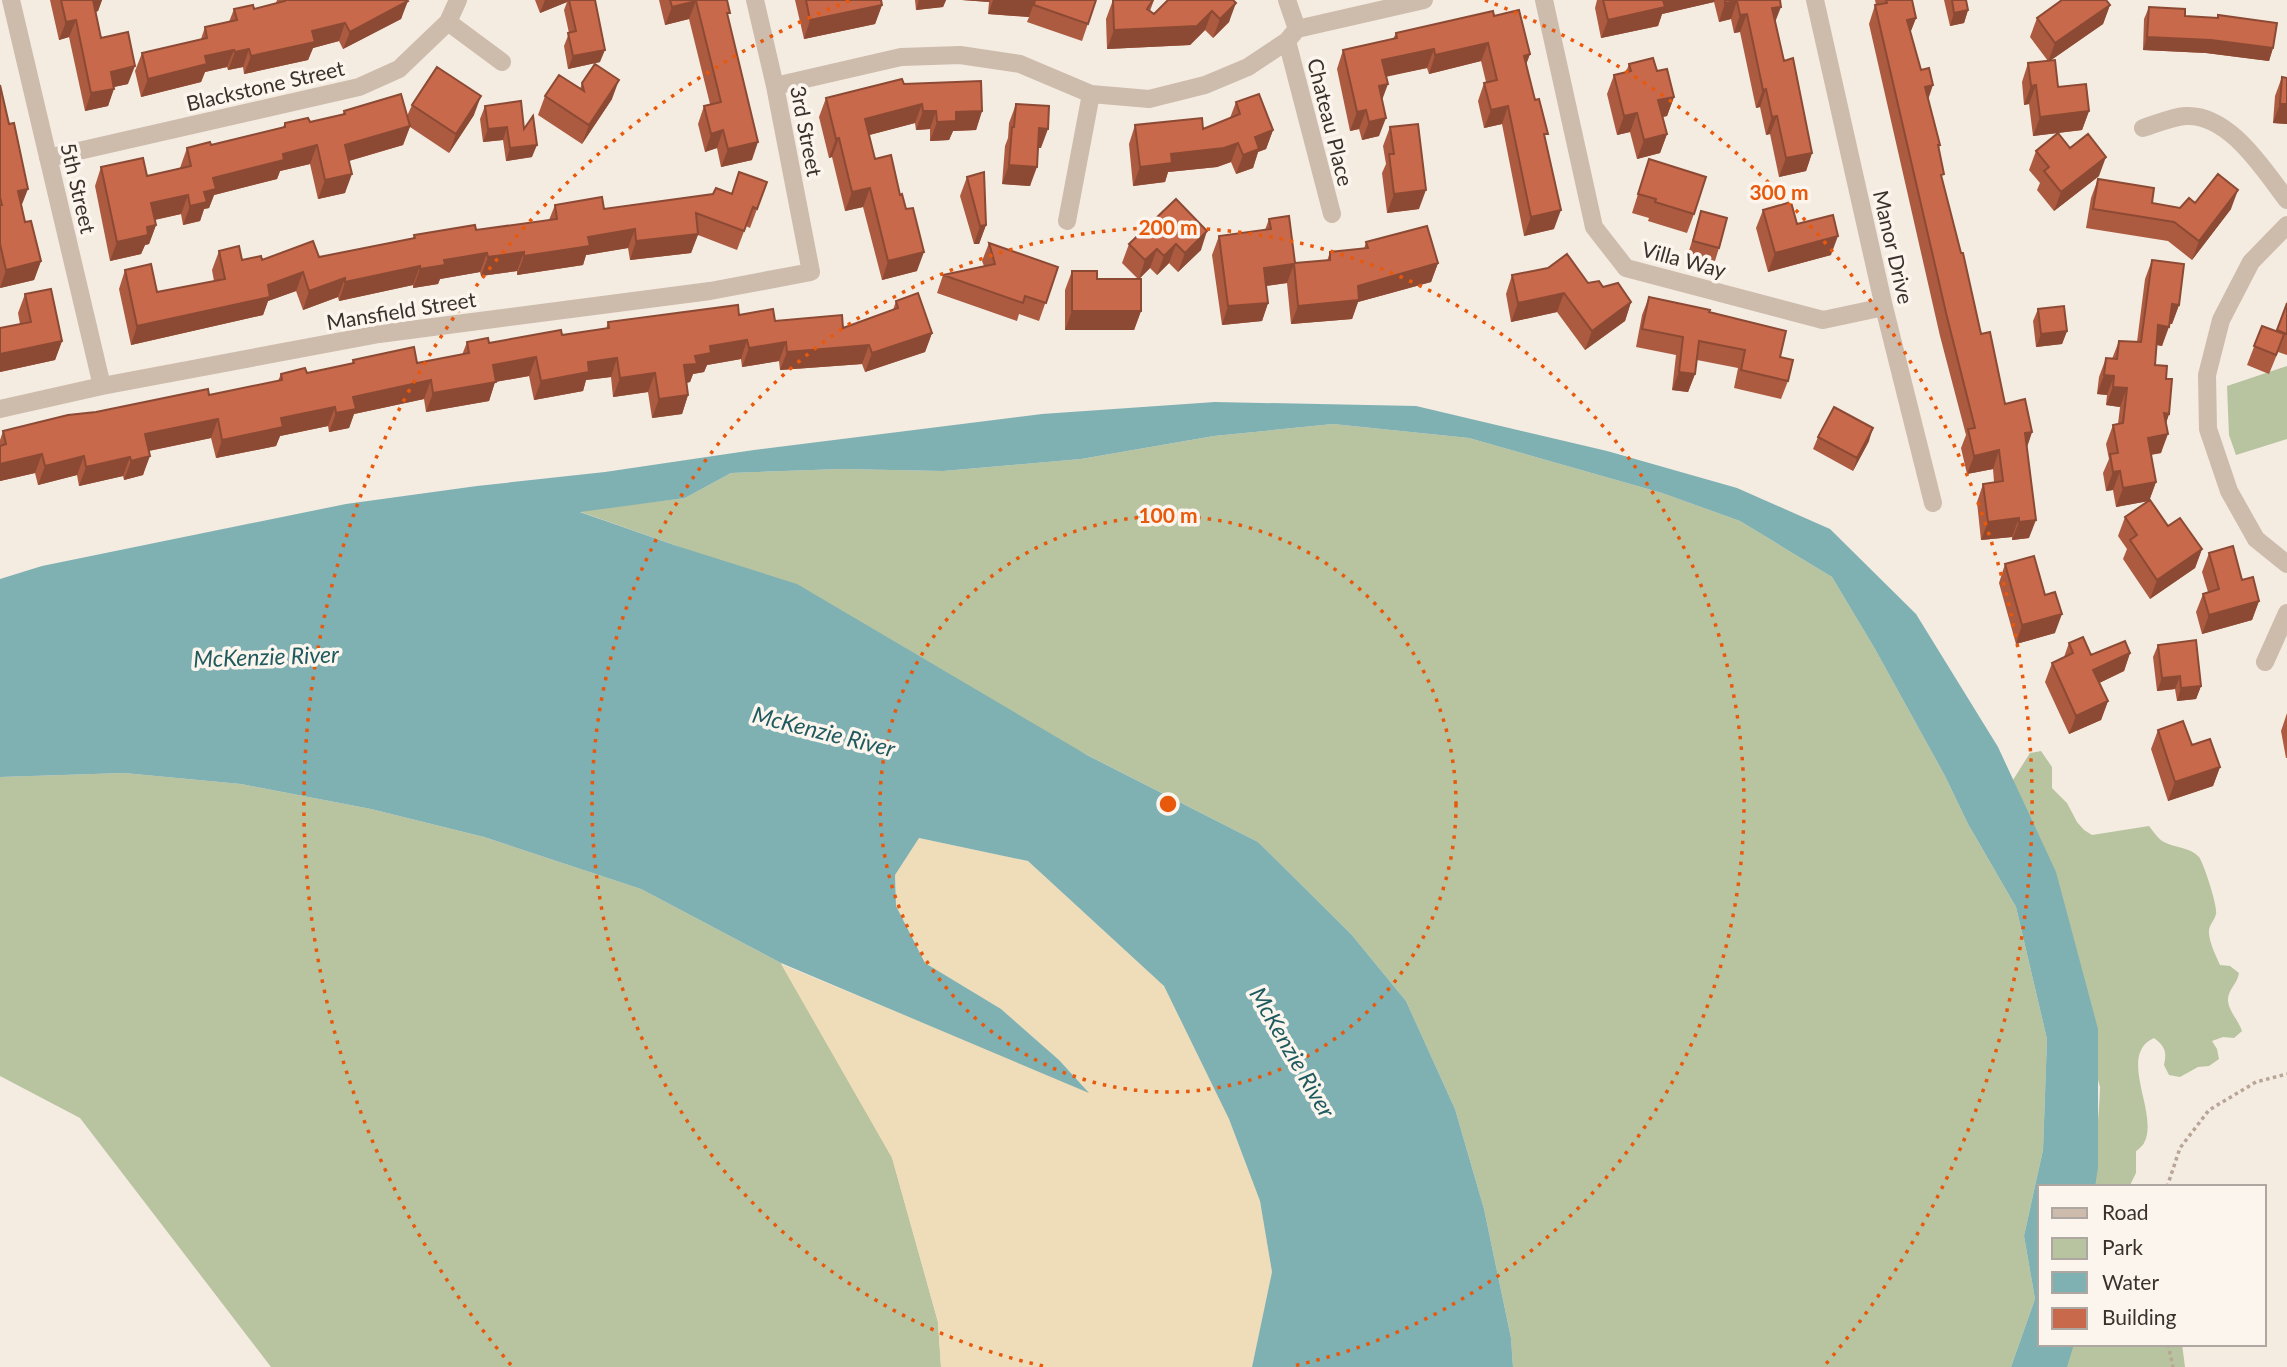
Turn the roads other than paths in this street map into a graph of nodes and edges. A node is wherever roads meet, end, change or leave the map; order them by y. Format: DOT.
graph roads {
  1 [pos="11,0"];
  2 [pos="458,0"];
  3 [pos="755,0"];
  4 [pos="1287,0"];
  5 [pos="1424,0"];
  6 [pos="1544,0"];
  7 [pos="1815,0"];
  8 [pos="448,22"];
  9 [pos="1292,35"];
  10 [pos="502,62"];
  11 [pos="775,86"];
  12 [pos="1091,94"];
  13 [pos="2143,128"];
  14 [pos="48,158"];
  15 [pos="2287,200"];
  16 [pos="1332,214"];
  17 [pos="1068,221"];
  18 [pos="2287,225"];
  19 [pos="811,272"];
  20 [pos="1884,307"];
  21 [pos="102,386"];
  22 [pos="0,409"];
  23 [pos="1933,503"];
  24 [pos="2287,564"];
  25 [pos="2287,613"];
  26 [pos="2265,662"];
  1 -- 14 [label="street, 5th Street"];
  2 -- 8 [label="street, Blackstone Street"];
  3 -- 11 [label="street, 3rd Street"];
  4 -- 9 [label="street, Chateau Place"];
  5 -- 9 [label="street"];
  6 -- 20 [label="street, Villa Way"];
  7 -- 20 [label="street, Manor Drive"];
  8 -- 10 [label="street"];
  8 -- 14 [label="street, Blackstone Street"];
  9 -- 12 [label="street"];
  9 -- 16 [label="street, Chateau Place"];
  11 -- 12 [label="street"];
  11 -- 19 [label="street, 3rd Street"];
  12 -- 17 [label="street"];
  13 -- 15 [label="street"];
  14 -- 21 [label="street, 5th Street"];
  18 -- 24 [label="street"];
  19 -- 21 [label="street, Mansfield Street"];
  20 -- 23 [label="street, Manor Drive"];
  21 -- 22 [label="street, Mansfield Street"];
  25 -- 26 [label="street"];
}
